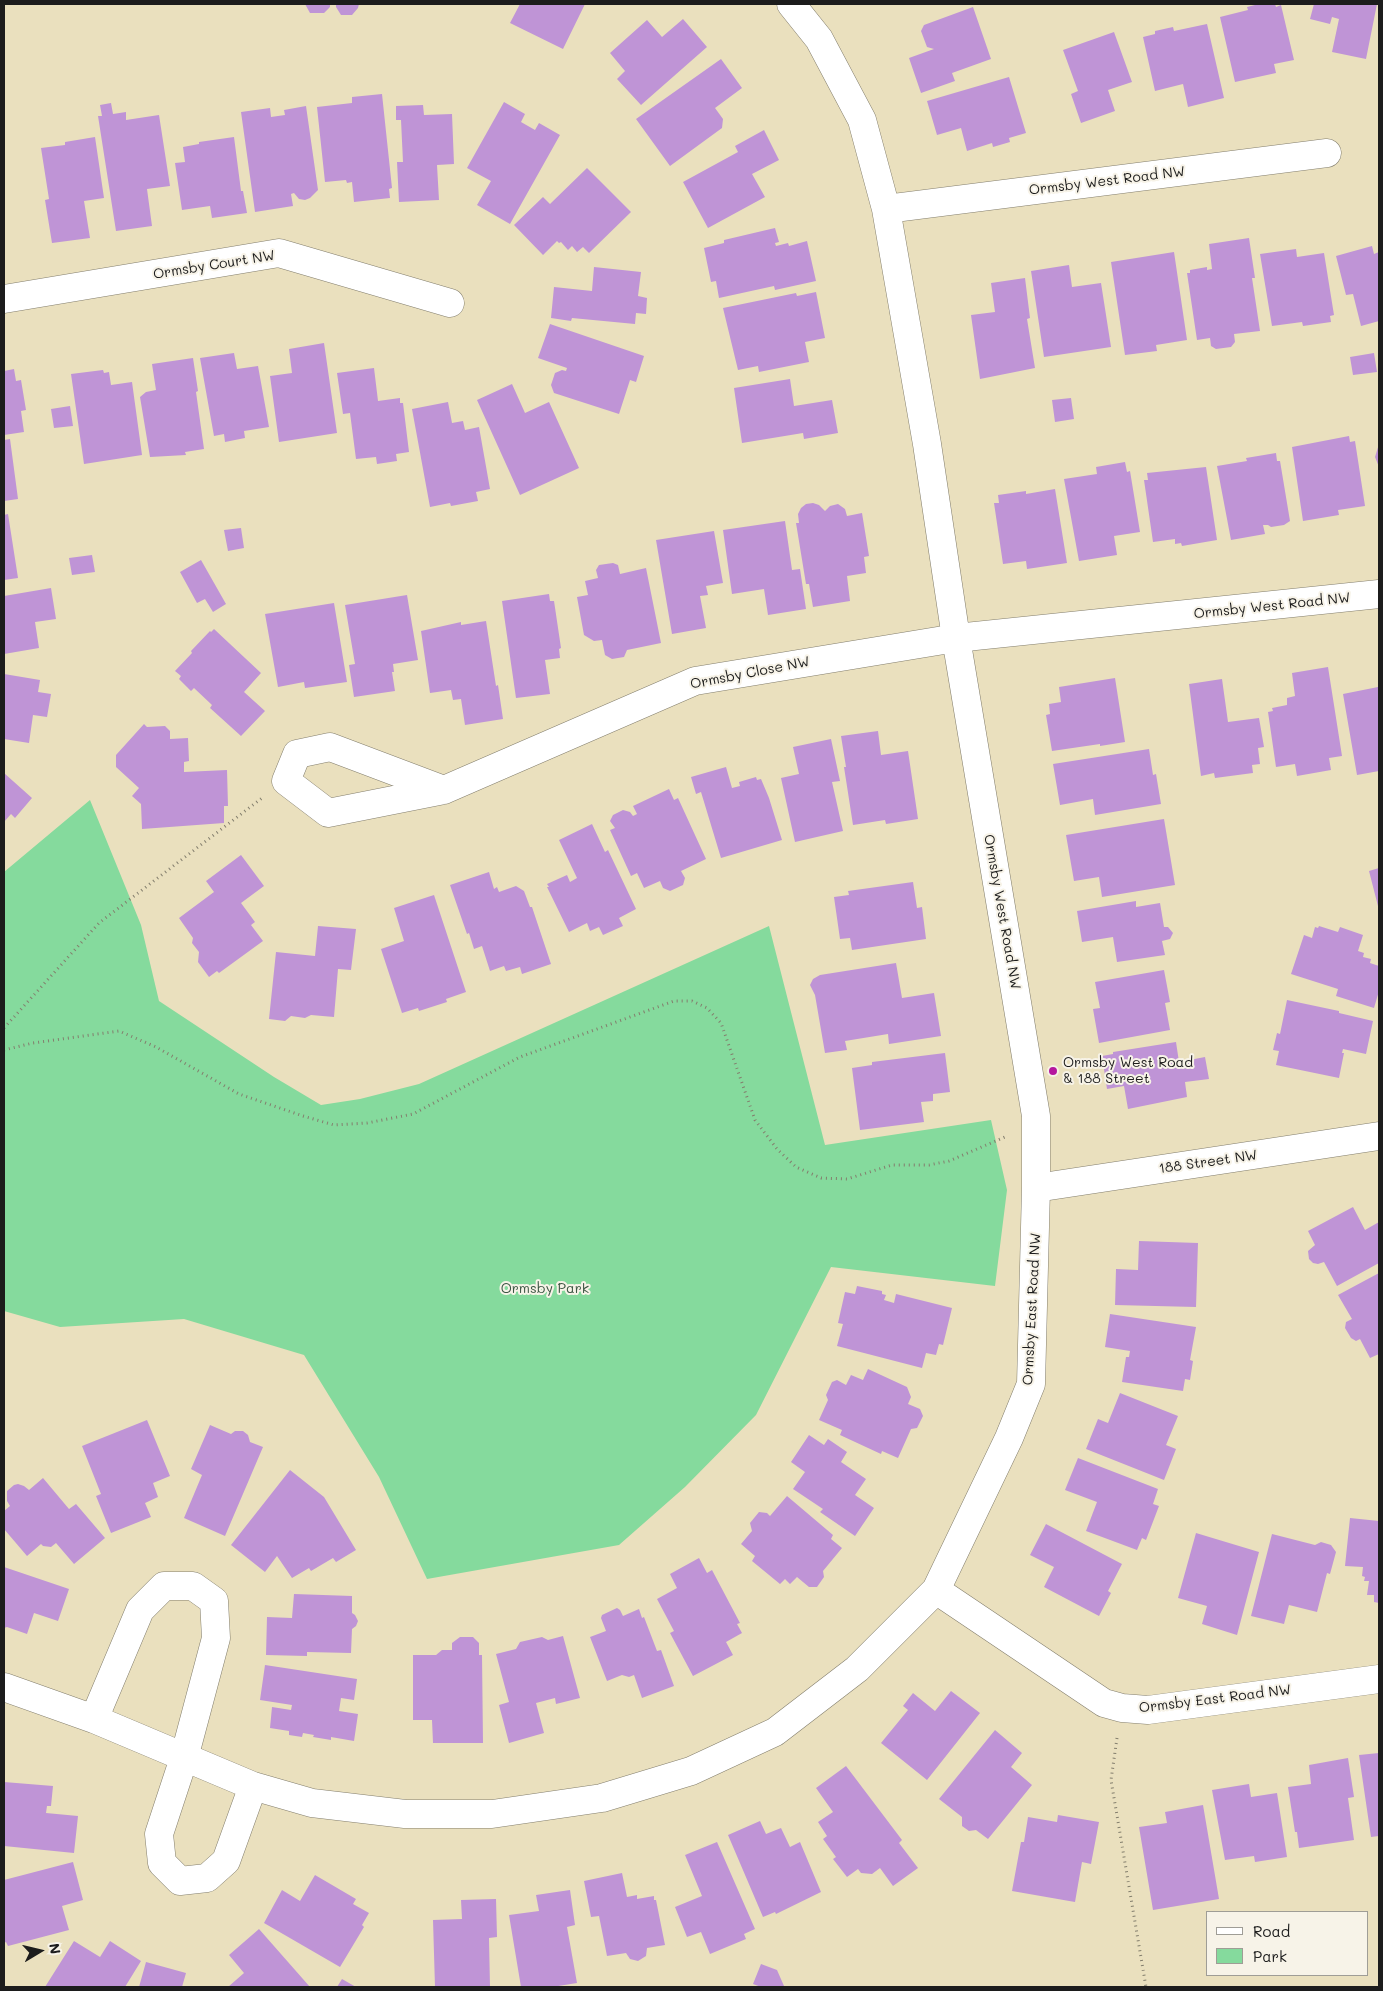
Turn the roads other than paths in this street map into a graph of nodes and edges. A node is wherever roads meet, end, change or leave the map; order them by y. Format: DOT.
graph roads {
  1 [pos="791,4"];
  2 [pos="1328,153"];
  3 [pos="886,209"];
  4 [pos="4,299"];
  5 [pos="450,302"];
  6 [pos="1379,594"];
  7 [pos="956,638"];
  8 [pos="444,790"];
  9 [pos="1379,1136"];
  10 [pos="1036,1188"];
  11 [pos="936,1590"];
  12 [pos="1379,1679"];
  13 [pos="4,1687"];
  14 [pos="94,1719"];
  15 [pos="184,1758"];
  16 [pos="253,1786"];
  1 -- 3 [label="street, Ormsby West Road NW"];
  2 -- 3 [label="street, Ormsby West Road NW"];
  3 -- 7 [label="street, Ormsby West Road NW"];
  4 -- 5 [label="street, Ormsby Court NW"];
  6 -- 7 [label="street, Ormsby West Road NW"];
  7 -- 8 [label="street, Ormsby Close NW"];
  7 -- 10 [label="street, Ormsby West Road NW"];
  8 -- 8 [label="street, Ormsby Close NW"];
  9 -- 10 [label="street, 188 Street NW"];
  10 -- 11 [label="street, Ormsby East Road NW"];
  11 -- 12 [label="street, Ormsby East Road NW"];
  11 -- 16 [label="street, Ormsby East Road NW"];
  13 -- 14 [label="street, Ormsby East Road NW"];
  14 -- 15 [label="street, Ormsby East Road NW"];
  14 -- 15 [label="street"];
  15 -- 16 [label="street, Ormsby East Road NW"];
  15 -- 16 [label="street"];
}
